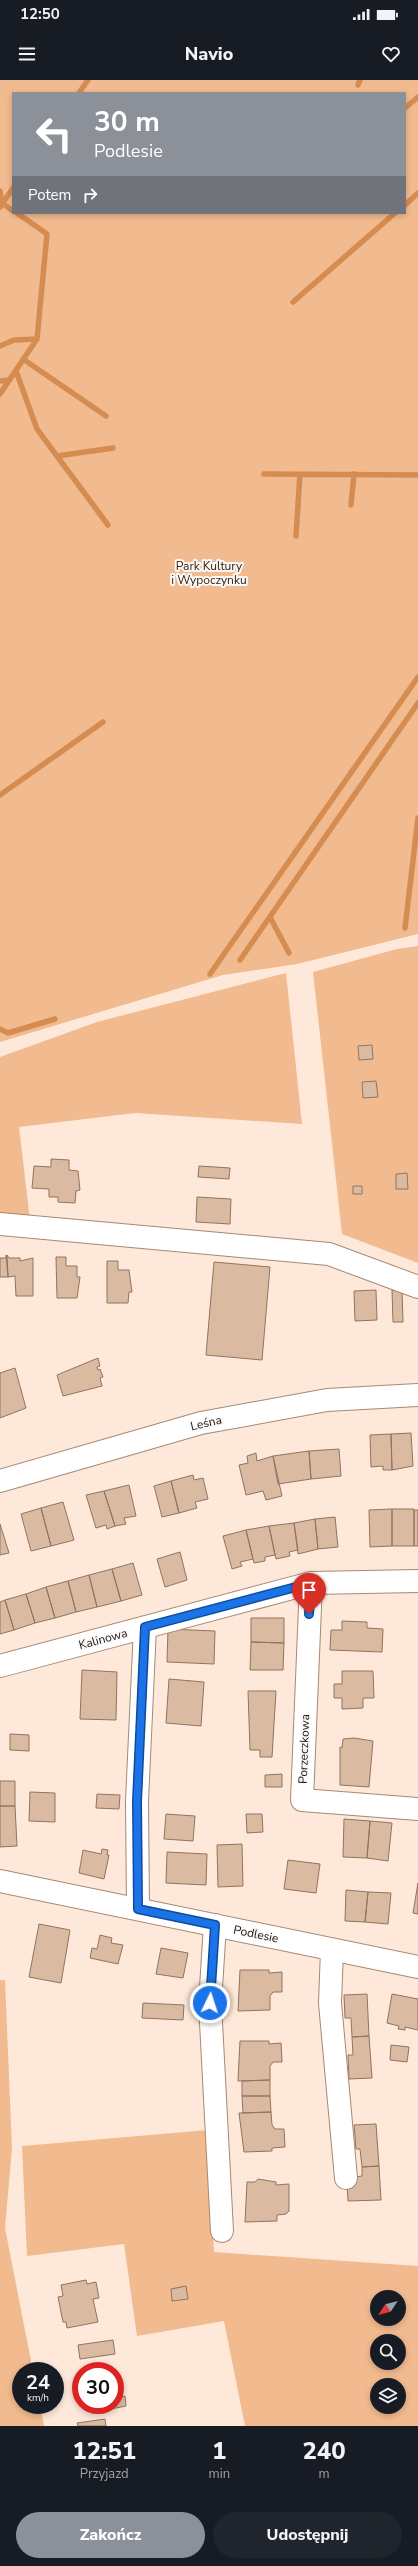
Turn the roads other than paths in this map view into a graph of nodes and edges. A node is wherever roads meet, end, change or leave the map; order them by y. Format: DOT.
graph roads {
  1 [pos="0,1224"];
  2 [pos="418,1287"];
  3 [pos="418,1395"];
  4 [pos="0,1481"];
  5 [pos="418,1580"];
  6 [pos="311,1583"];
  7 [pos="145,1627"];
  8 [pos="0,1666"];
  9 [pos="418,1809"];
  10 [pos="0,1881"];
  11 [pos="138,1909"];
  12 [pos="215,1925"];
  13 [pos="332,1950"];
  14 [pos="418,1967"];
  15 [pos="346,2178"];
  16 [pos="222,2231"];
  1 -- 2 [label="street"];
  3 -- 4 [label="street, Leśna"];
  5 -- 6 [label="street, Kalinowa"];
  6 -- 7 [label="street, Kalinowa"];
  6 -- 9 [label="street, Porzeczkowa"];
  7 -- 8 [label="street, Kalinowa"];
  7 -- 11 [label="street"];
  10 -- 11 [label="street, Podlesie"];
  11 -- 12 [label="street, Podlesie"];
  12 -- 13 [label="street, Podlesie"];
  12 -- 16 [label="street"];
  13 -- 14 [label="street, Podlesie"];
  13 -- 15 [label="street"];
}
